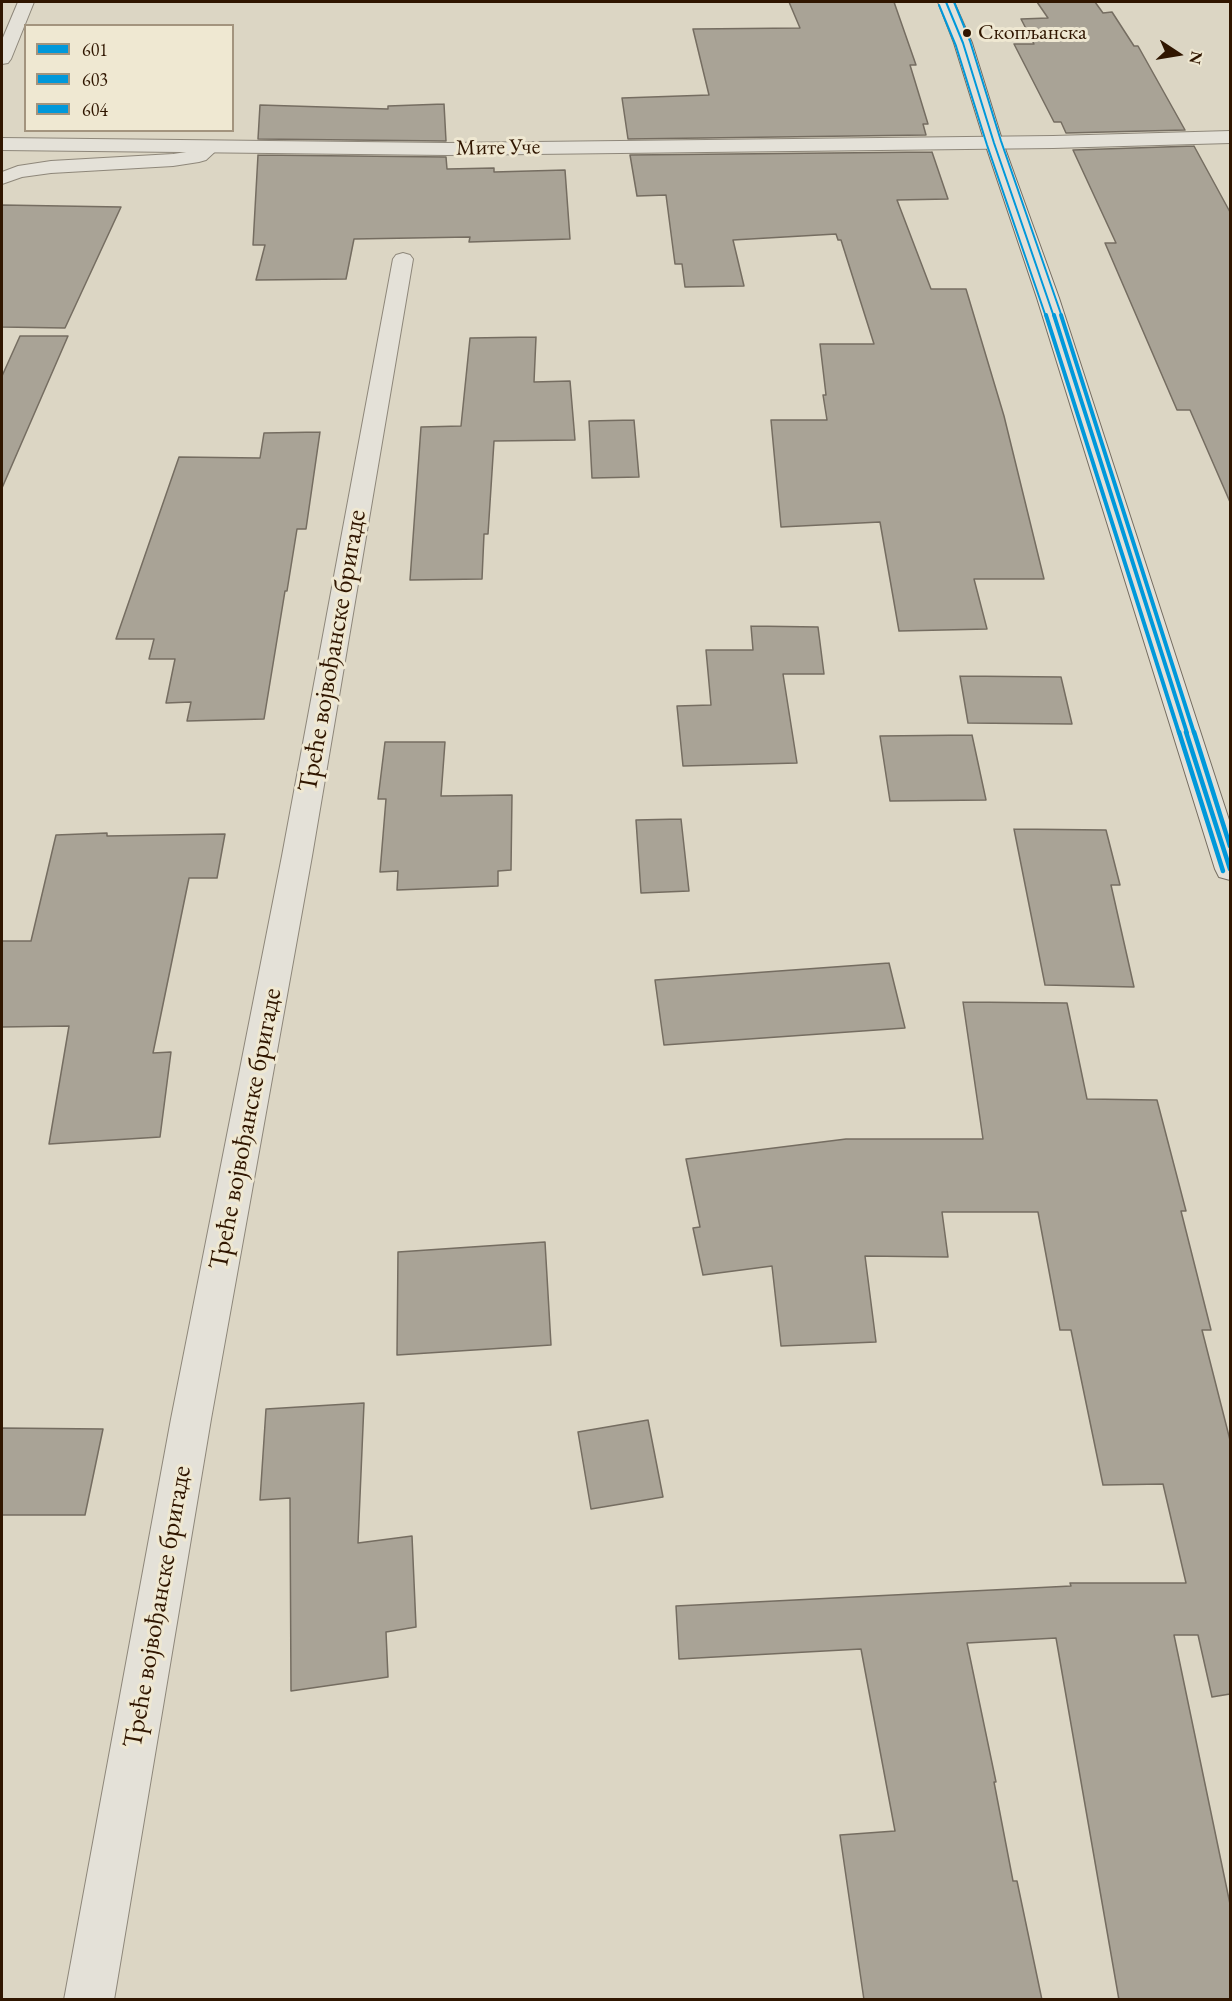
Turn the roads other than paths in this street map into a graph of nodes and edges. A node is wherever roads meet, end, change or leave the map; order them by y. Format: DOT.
graph roads {
  1 [pos="26,2"];
  2 [pos="946,2"];
  3 [pos="2,59"];
  4 [pos="1230,137"];
  5 [pos="994,143"];
  6 [pos="2,144"];
  7 [pos="210,148"];
  8 [pos="2,178"];
  9 [pos="403,259"];
  10 [pos="1230,869"];
  11 [pos="89,2000"];
  1 -- 3 [label="street"];
  2 -- 5 [label="street"];
  4 -- 5 [label="street"];
  5 -- 7 [label="street, Мите Уче"];
  5 -- 10 [label="street"];
  6 -- 7 [label="street, Мите Уче"];
  7 -- 8 [label="street"];
  9 -- 11 [label="street, Треће војвођанске бригаде"];
}
